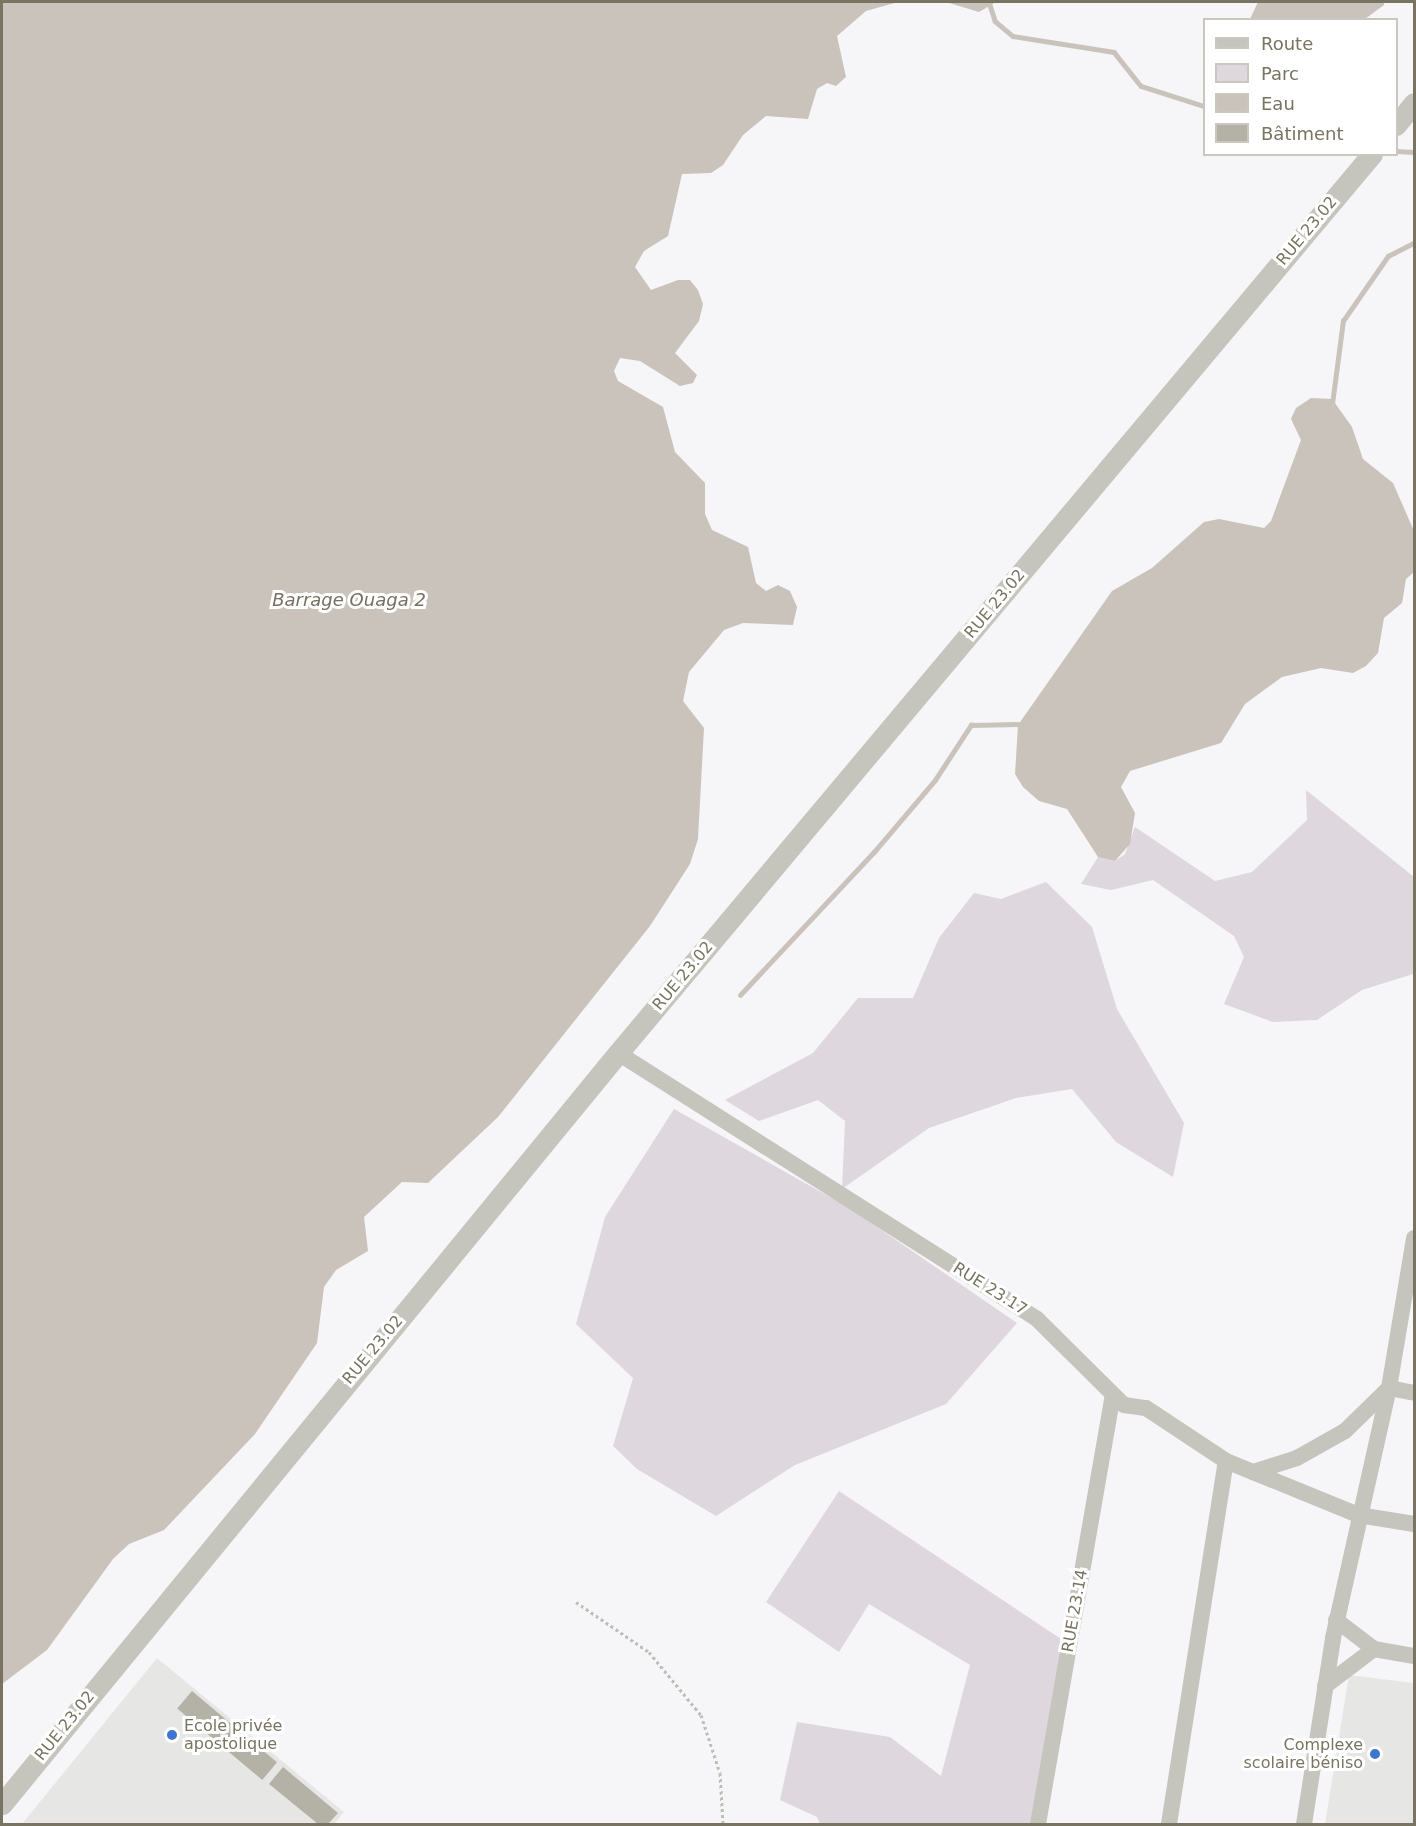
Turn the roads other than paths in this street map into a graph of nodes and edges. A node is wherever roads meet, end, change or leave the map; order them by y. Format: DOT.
graph roads {
  1 [pos="1414,103"];
  2 [pos="1398,123"];
  3 [pos="1370,156"];
  4 [pos="618,1053"];
  5 [pos="1414,1238"];
  6 [pos="1389,1388"];
  7 [pos="1414,1393"];
  8 [pos="1112,1398"];
  9 [pos="1227,1461"];
  10 [pos="1253,1472"];
  11 [pos="1358,1515"];
  12 [pos="1414,1524"];
  13 [pos="1336,1620"];
  14 [pos="1374,1649"];
  15 [pos="1414,1656"];
  16 [pos="1325,1686"];
  17 [pos="2,1804"];
  18 [pos="1038,1824"];
  19 [pos="1169,1824"];
  20 [pos="1304,1824"];
  1 -- 2 [label="street"];
  3 -- 4 [label="street, RUE 23.02"];
  4 -- 8 [label="street, RUE 23.17"];
  4 -- 17 [label="street, RUE 23.02"];
  5 -- 6 [label="street"];
  6 -- 7 [label="street"];
  6 -- 10 [label="street"];
  6 -- 11 [label="street"];
  8 -- 9 [label="street"];
  8 -- 18 [label="street, RUE 23.14"];
  9 -- 10 [label="street"];
  9 -- 19 [label="street"];
  10 -- 11 [label="street"];
  11 -- 12 [label="street"];
  11 -- 13 [label="street"];
  13 -- 14 [label="street"];
  13 -- 16 [label="street"];
  14 -- 15 [label="street"];
  14 -- 16 [label="street"];
  16 -- 20 [label="street"];
}
